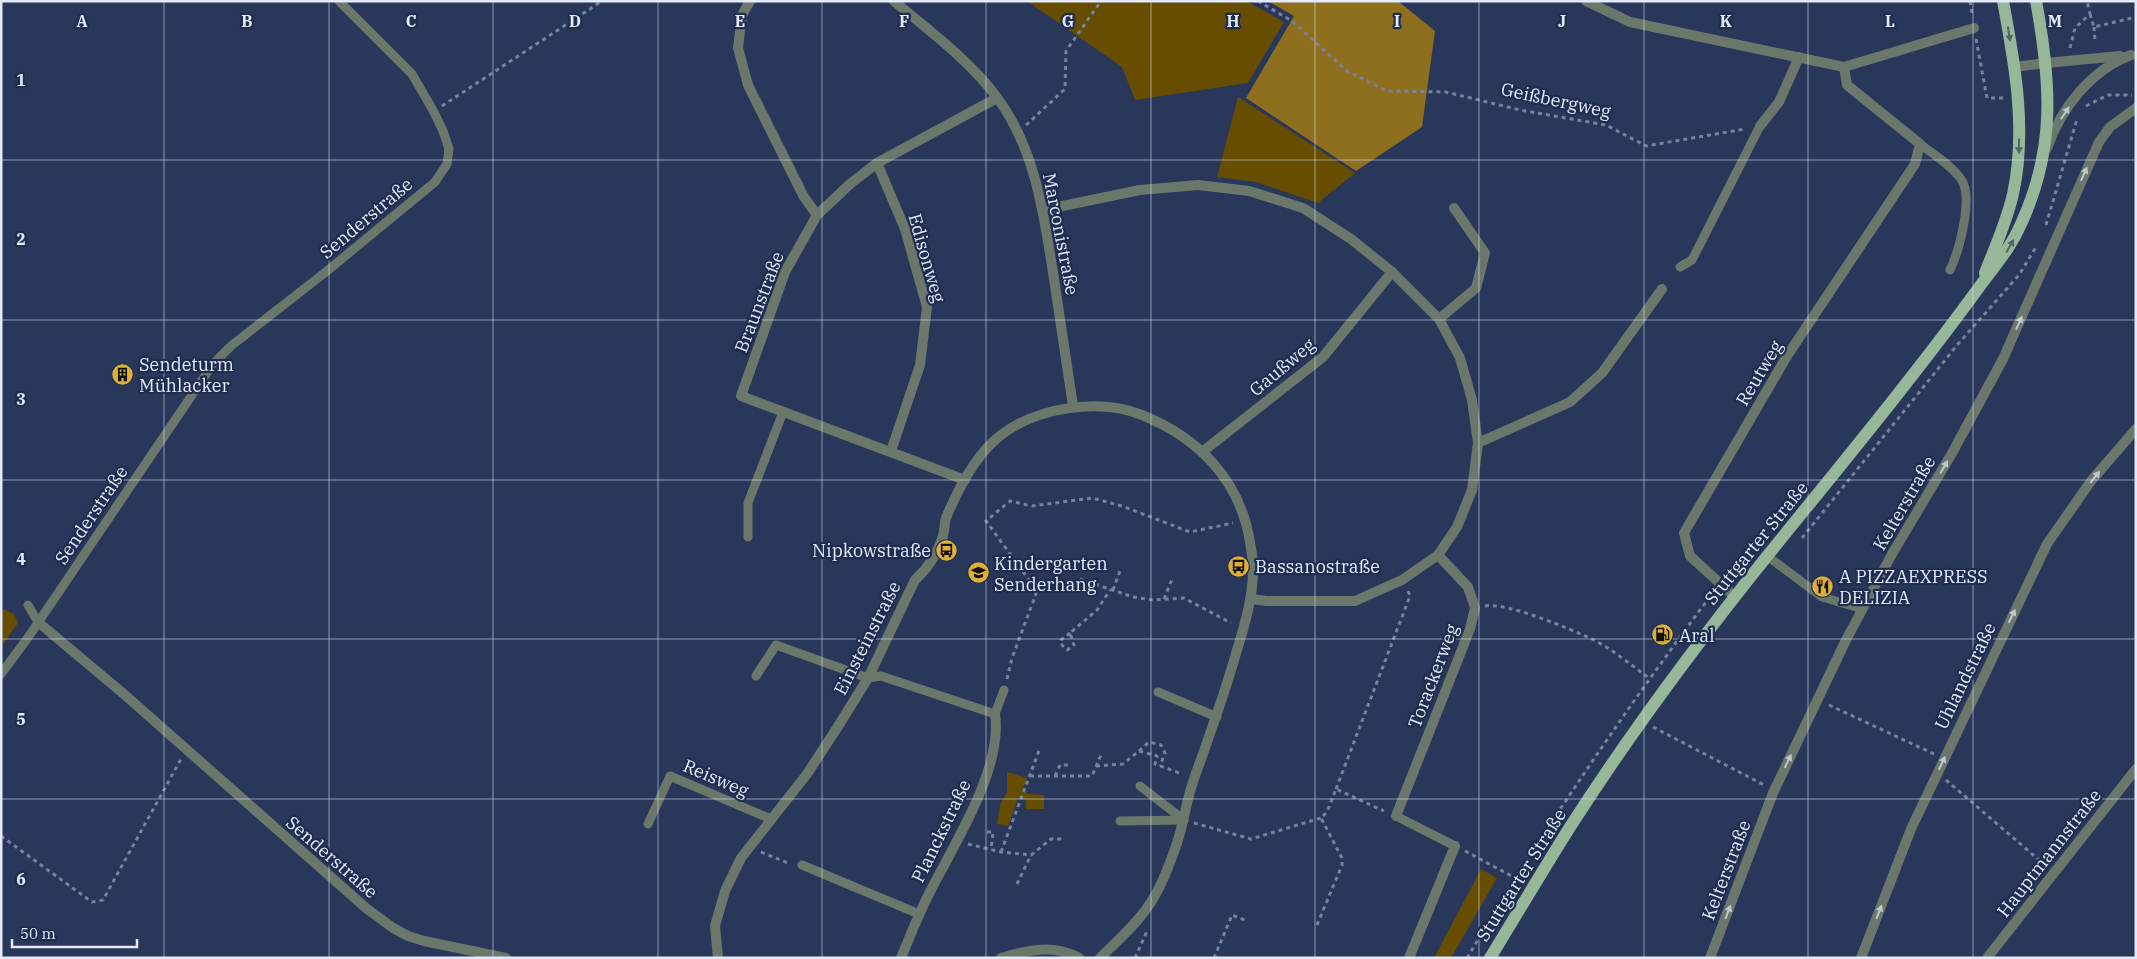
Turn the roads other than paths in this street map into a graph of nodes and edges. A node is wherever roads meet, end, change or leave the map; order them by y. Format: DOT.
graph roads {
  1 [pos="339,1"];
  2 [pos="750,1"];
  3 [pos="894,1"];
  4 [pos="1586,1"];
  5 [pos="2003,1"];
  6 [pos="2036,1"];
  7 [pos="1974,28"];
  8 [pos="2133,55"];
  9 [pos="1800,57"];
  10 [pos="2046,63"];
  11 [pos="1844,67"];
  12 [pos="2014,67"];
  13 [pos="997,98"];
  14 [pos="2136,108"];
  15 [pos="1760,126"];
  16 [pos="1920,144"];
  17 [pos="2044,157"];
  18 [pos="877,163"];
  19 [pos="1454,208"];
  20 [pos="1043,210"];
  21 [pos="817,215"];
  22 [pos="1680,267"];
  23 [pos="1950,270"];
  24 [pos="1392,272"];
  25 [pos="1980,285"];
  26 [pos="1662,289"];
  27 [pos="1439,319"];
  28 [pos="1074,406"];
  29 [pos="783,412"];
  30 [pos="2136,429"];
  31 [pos="1478,443"];
  32 [pos="891,451"];
  33 [pos="1202,452"];
  34 [pos="965,480"];
  35 [pos="748,537"];
  36 [pos="1438,555"];
  37 [pos="1767,556"];
  38 [pos="1735,596"];
  39 [pos="1250,599"];
  40 [pos="28,605"];
  41 [pos="1863,609"];
  42 [pos="38,622"];
  43 [pos="1,674"];
  44 [pos="756,676"];
  45 [pos="868,678"];
  46 [pos="1004,690"];
  47 [pos="1158,692"];
  48 [pos="994,714"];
  49 [pos="1217,717"];
  50 [pos="2136,769"];
  51 [pos="1140,786"];
  52 [pos="1396,816"];
  53 [pos="771,819"];
  54 [pos="1184,820"];
  55 [pos="1120,821"];
  56 [pos="648,824"];
  57 [pos="1455,846"];
  58 [pos="802,865"];
  59 [pos="919,914"];
  60 [pos="1992,956"];
  61 [pos="506,958"];
  62 [pos="718,958"];
  63 [pos="901,958"];
  64 [pos="1001,958"];
  65 [pos="1079,958"];
  66 [pos="1100,958"];
  67 [pos="1409,958"];
  68 [pos="1490,958"];
  69 [pos="1710,958"];
  70 [pos="1862,958"];
  1 -- 42 [label="lane, Senderstraße"];
  2 -- 21 [label="street"];
  3 -- 13 [label="street, Marconistraße"];
  4 -- 9 [label="street"];
  5 -- 12 [label="main road, Stuttgarter Straße, one-way"];
  6 -- 10 [label="main road, Stuttgarter Straße"];
  7 -- 11 [label="street"];
  8 -- 10 [label="street"];
  17 -- 8 [label="street, one-way"];
  9 -- 11 [label="street"];
  9 -- 15 [label="street"];
  10 -- 12 [label="street"];
  10 -- 17 [label="main road, Stuttgarter Straße"];
  11 -- 16 [label="street"];
  12 -- 25 [label="main road, Stuttgarter Straße, one-way"];
  13 -- 18 [label="street, Braunstraße"];
  13 -- 20 [label="street, Marconistraße"];
  41 -- 14 [label="street, Kelterstraße, one-way"];
  15 -- 22 [label="lane"];
  16 -- 23 [label="lane"];
  16 -- 38 [label="street, Reutweg"];
  25 -- 17 [label="main road, Stuttgarter Straße, one-way"];
  18 -- 21 [label="street, Braunstraße"];
  18 -- 32 [label="street, Edisonweg"];
  19 -- 27 [label="street"];
  20 -- 24 [label="street"];
  20 -- 28 [label="street, Marconistraße"];
  21 -- 29 [label="street, Braunstraße"];
  24 -- 27 [label="street"];
  24 -- 33 [label="street, Gaußweg"];
  25 -- 37 [label="main road, Stuttgarter Straße"];
  26 -- 31 [label="street"];
  27 -- 31 [label="street"];
  28 -- 33 [label="street, Einsteinstraße"];
  28 -- 34 [label="street, Einsteinstraße"];
  29 -- 32 [label="street"];
  29 -- 35 [label="lane"];
  70 -- 30 [label="street, Uhlandstraße, one-way"];
  31 -- 36 [label="street"];
  32 -- 34 [label="street"];
  33 -- 39 [label="street, Einsteinstraße"];
  34 -- 45 [label="street, Einsteinstraße"];
  36 -- 39 [label="street"];
  36 -- 52 [label="street, Torackerweg"];
  37 -- 38 [label="main road, Stuttgarter Straße"];
  37 -- 41 [label="lane"];
  38 -- 68 [label="main road, Stuttgarter Straße"];
  39 -- 49 [label="street, Einsteinstraße"];
  40 -- 42 [label="lane"];
  69 -- 41 [label="street, Kelterstraße, one-way"];
  42 -- 43 [label="lane"];
  42 -- 61 [label="street, Senderstraße"];
  44 -- 45 [label="lane"];
  45 -- 48 [label="lane"];
  45 -- 53 [label="street, Einsteinstraße"];
  46 -- 48 [label="lane"];
  47 -- 49 [label="lane"];
  48 -- 59 [label="street, Planckstraße"];
  49 -- 54 [label="street, Einsteinstraße"];
  50 -- 60 [label="street, Hauptmannstraße"];
  51 -- 54 [label="lane"];
  52 -- 57 [label="lane"];
  53 -- 56 [label="lane, Reisweg"];
  53 -- 62 [label="street, Einsteinstraße"];
  54 -- 55 [label="lane"];
  54 -- 66 [label="street, Einsteinstraße"];
  57 -- 67 [label="street"];
  58 -- 59 [label="lane"];
  59 -- 63 [label="street, Planckstraße"];
  64 -- 65 [label="street"];
}
